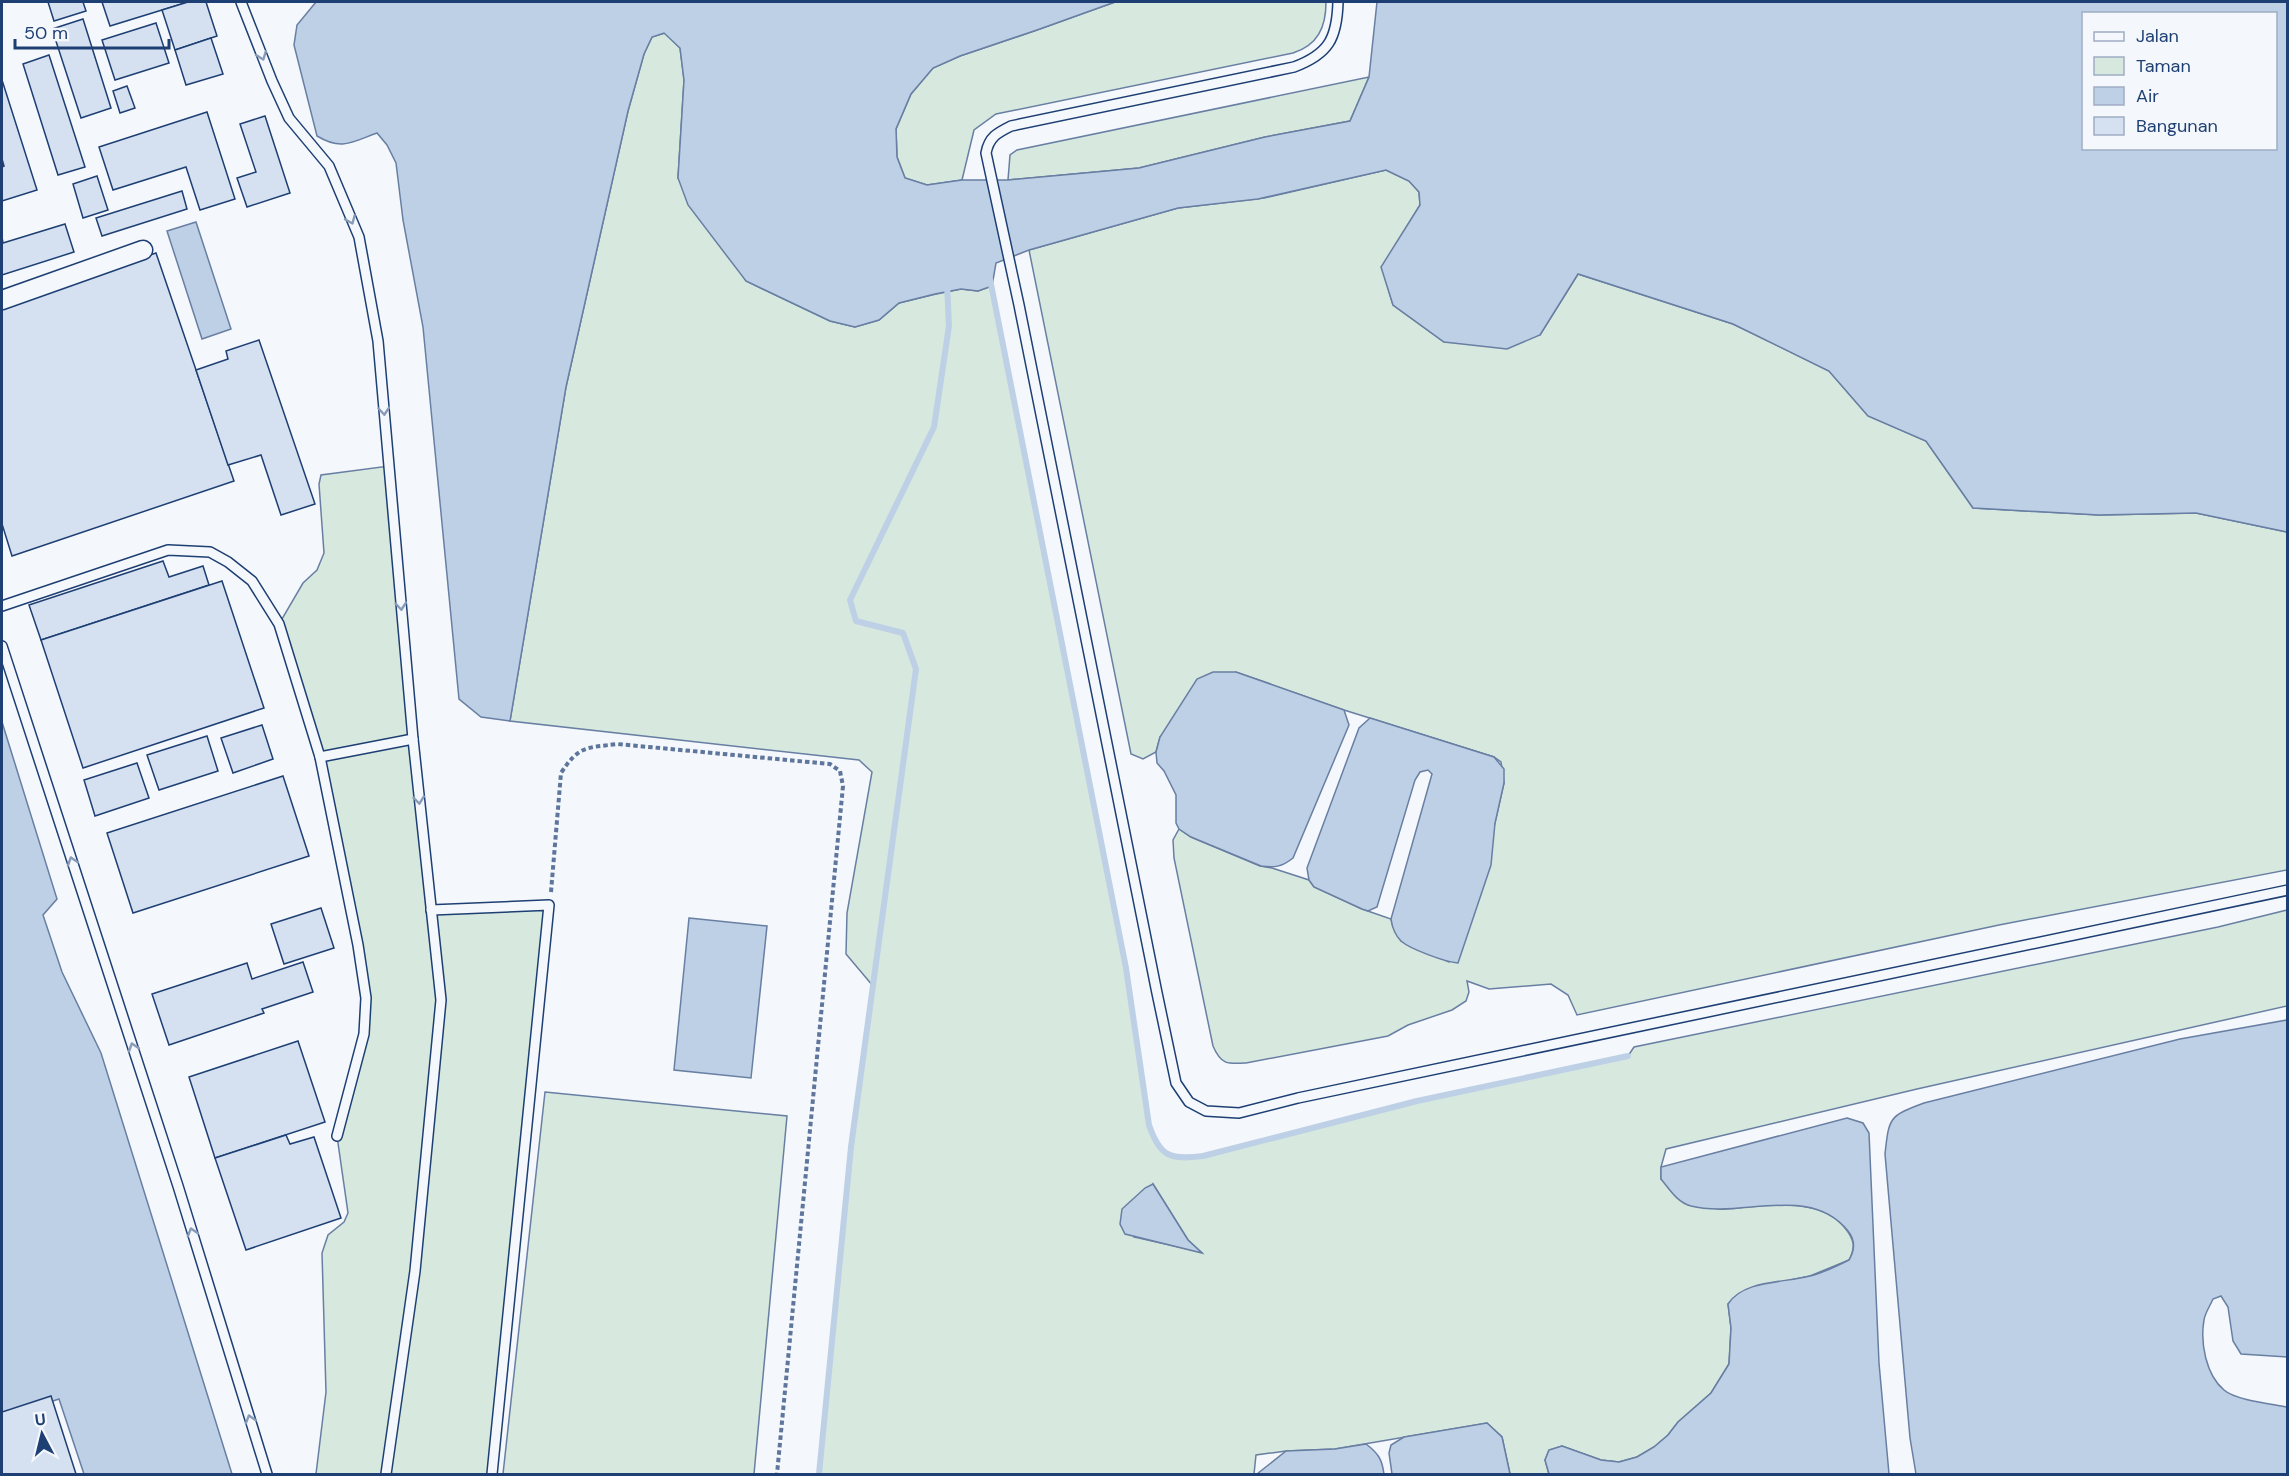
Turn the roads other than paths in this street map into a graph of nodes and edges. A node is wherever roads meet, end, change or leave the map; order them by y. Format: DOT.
graph roads {
  1 [pos="241,2"];
  2 [pos="1338,2"];
  3 [pos="143,250"];
  4 [pos="2,300"];
  5 [pos="2,606"];
  6 [pos="2,646"];
  7 [pos="413,739"];
  8 [pos="320,758"];
  9 [pos="2288,890"];
  10 [pos="431,910"];
  11 [pos="337,1136"];
  12 [pos="267,1474"];
  13 [pos="386,1474"];
  14 [pos="492,1474"];
  1 -- 7 [label="lane, one-way"];
  2 -- 9 [label="lane"];
  3 -- 4 [label="street"];
  5 -- 8 [label="lane"];
  12 -- 6 [label="lane, one-way"];
  7 -- 8 [label="lane"];
  7 -- 10 [label="lane, one-way"];
  8 -- 11 [label="lane"];
  10 -- 13 [label="lane"];
  10 -- 14 [label="lane"];
}
